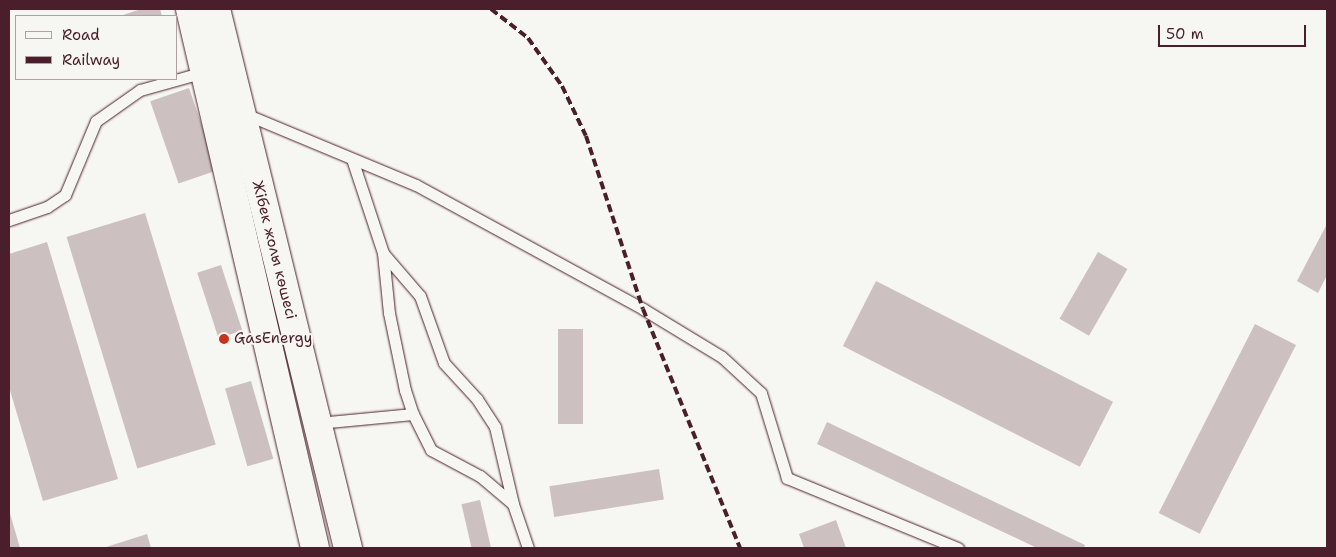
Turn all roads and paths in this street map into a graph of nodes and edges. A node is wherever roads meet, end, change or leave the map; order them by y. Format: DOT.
graph roads {
  1 [pos="190,9"];
  2 [pos="216,9"];
  3 [pos="204,72"];
  4 [pos="178,79"];
  5 [pos="176,80"];
  6 [pos="240,112"];
  7 [pos="352,159"];
  8 [pos="9,220"];
  9 [pos="383,253"];
  10 [pos="413,414"];
  11 [pos="317,423"];
  12 [pos="513,504"];
  13 [pos="315,548"];
  14 [pos="348,548"];
  15 [pos="528,548"];
  16 [pos="958,548"];
  1 -- 3 [label="main road, Жібек жолы көшесі"];
  2 -- 6 [label="main road, Жібек жолы көшесі"];
  3 -- 4 [label="lane"];
  3 -- 13 [label="main road, Жібек жолы көшесі"];
  5 -- 8 [label="lane"];
  6 -- 7 [label="lane"];
  6 -- 11 [label="main road, Жібек жолы көшесі"];
  7 -- 9 [label="lane"];
  7 -- 16 [label="lane"];
  9 -- 10 [label="lane"];
  9 -- 12 [label="lane"];
  10 -- 11 [label="lane"];
  10 -- 12 [label="lane"];
  11 -- 14 [label="main road, Жібек жолы көшесі"];
  12 -- 15 [label="lane"];
}
